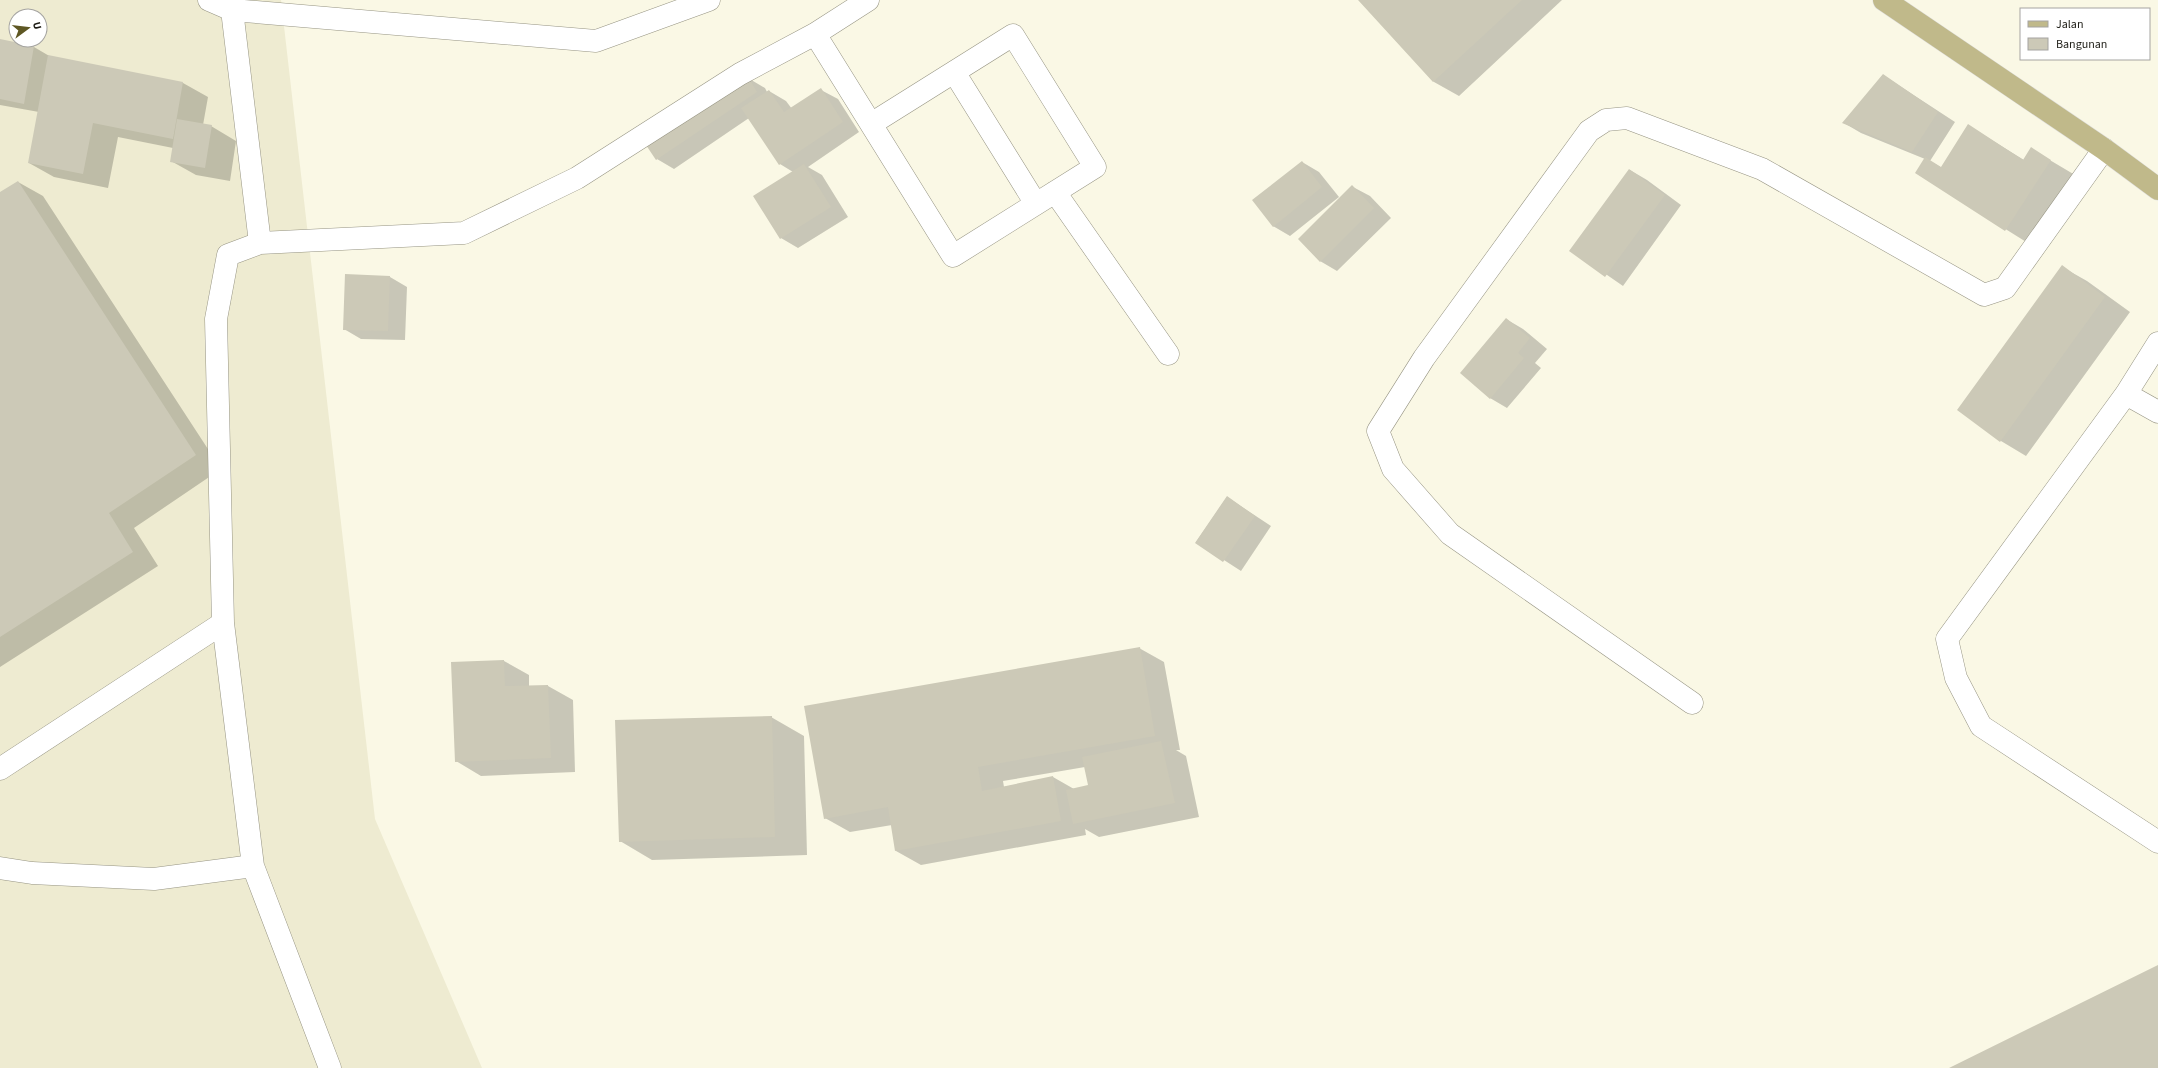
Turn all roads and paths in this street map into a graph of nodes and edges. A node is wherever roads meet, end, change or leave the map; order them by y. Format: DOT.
graph roads {
  1 [pos="209,0"];
  2 [pos="709,0"];
  3 [pos="868,0"];
  4 [pos="1884,0"];
  5 [pos="232,10"];
  6 [pos="814,34"];
  7 [pos="954,72"];
  8 [pos="871,124"];
  9 [pos="2104,149"];
  10 [pos="2158,189"];
  11 [pos="1055,192"];
  12 [pos="1036,204"];
  13 [pos="260,243"];
  14 [pos="2158,343"];
  15 [pos="1168,354"];
  16 [pos="2126,394"];
  17 [pos="2158,412"];
  18 [pos="223,623"];
  19 [pos="1692,703"];
  20 [pos="0,769"];
  21 [pos="2158,842"];
  22 [pos="253,866"];
  23 [pos="0,868"];
  24 [pos="330,1068"];
  1 -- 5 [label="lane"];
  2 -- 5 [label="lane"];
  3 -- 6 [label="lane"];
  4 -- 9 [label="main road"];
  5 -- 13 [label="lane"];
  6 -- 8 [label="lane"];
  6 -- 13 [label="lane"];
  7 -- 8 [label="lane"];
  7 -- 11 [label="lane"];
  7 -- 12 [label="lane"];
  8 -- 12 [label="lane"];
  9 -- 10 [label="main road"];
  9 -- 19 [label="lane"];
  11 -- 12 [label="lane"];
  11 -- 15 [label="lane"];
  13 -- 18 [label="lane"];
  14 -- 16 [label="lane"];
  16 -- 17 [label="lane"];
  16 -- 21 [label="lane"];
  18 -- 20 [label="lane"];
  18 -- 22 [label="lane"];
  22 -- 23 [label="lane"];
  22 -- 24 [label="lane"];
}
